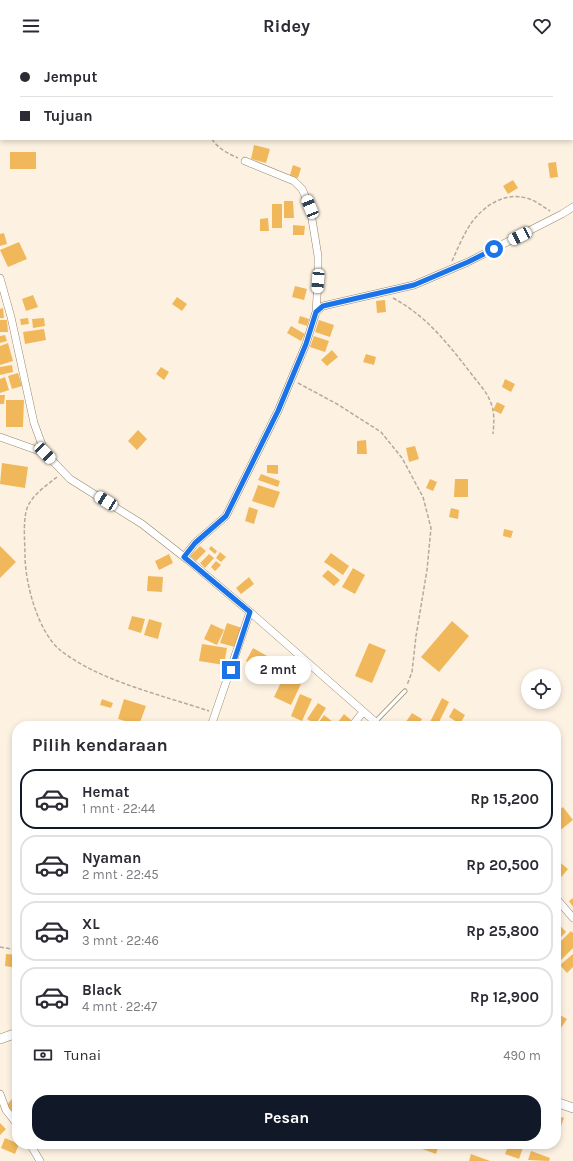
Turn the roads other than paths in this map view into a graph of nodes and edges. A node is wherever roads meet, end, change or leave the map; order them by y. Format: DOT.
graph roads {
  1 [pos="245,160"];
  2 [pos="573,207"];
  3 [pos="0,278"];
  4 [pos="316,312"];
  5 [pos="0,437"];
  6 [pos="45,453"];
  7 [pos="184,557"];
  8 [pos="250,612"];
  9 [pos="405,691"];
  10 [pos="363,712"];
  11 [pos="213,721"];
  12 [pos="356,721"];
  13 [pos="374,721"];
  14 [pos="380,721"];
  15 [pos="561,904"];
  16 [pos="573,918"];
  17 [pos="12,1035"];
  18 [pos="0,1040"];
  19 [pos="0,1094"];
  20 [pos="561,1103"];
  21 [pos="573,1107"];
  22 [pos="12,1118"];
  23 [pos="33,1149"];
  24 [pos="40,1161"];
  1 -- 4 [label="street"];
  2 -- 4 [label="street"];
  3 -- 6 [label="street"];
  4 -- 7 [label="street"];
  5 -- 6 [label="street"];
  6 -- 7 [label="street"];
  7 -- 8 [label="street"];
  8 -- 10 [label="street"];
  8 -- 11 [label="street"];
  9 -- 14 [label="lane"];
  10 -- 12 [label="street"];
  10 -- 13 [label="street"];
  15 -- 16 [label="street"];
  17 -- 18 [label="street"];
  19 -- 22 [label="street"];
  20 -- 21 [label="street"];
  23 -- 24 [label="street"];
}
